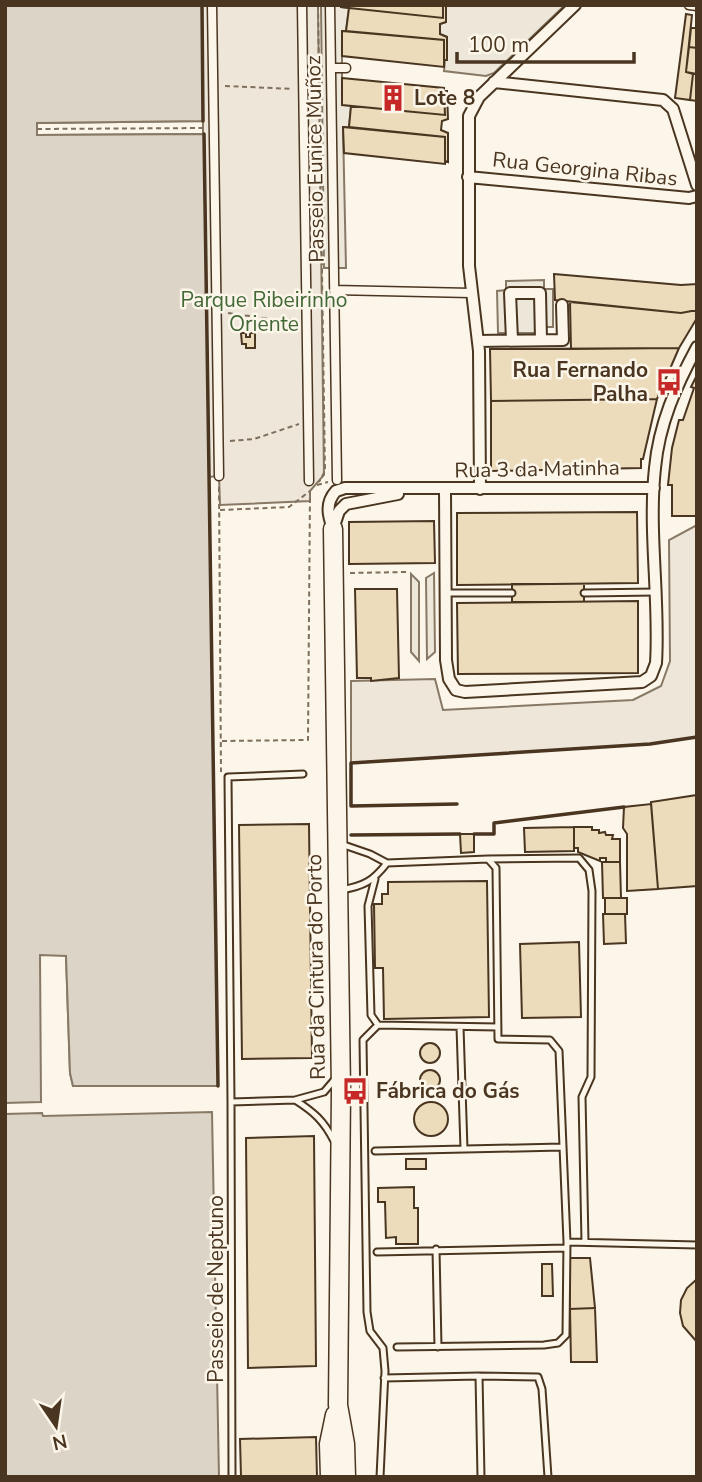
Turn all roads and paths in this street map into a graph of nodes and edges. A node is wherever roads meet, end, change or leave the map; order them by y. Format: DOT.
graph roads {
  1 [pos="212,5"];
  2 [pos="302,5"];
  3 [pos="318,5"];
  4 [pos="330,5"];
  5 [pos="575,5"];
  6 [pos="689,5"];
  7 [pos="697,6"];
  8 [pos="331,68"];
  9 [pos="345,68"];
  10 [pos="494,82"];
  11 [pos="214,86"];
  12 [pos="320,87"];
  13 [pos="332,87"];
  14 [pos="303,88"];
  15 [pos="203,128"];
  16 [pos="37,129"];
  17 [pos="468,177"];
  18 [pos="697,185"];
  19 [pos="697,196"];
  20 [pos="334,290"];
  21 [pos="471,293"];
  22 [pos="562,305"];
  23 [pos="217,311"];
  24 [pos="307,319"];
  25 [pos="323,319"];
  26 [pos="512,340"];
  27 [pos="541,340"];
  28 [pos="478,341"];
  29 [pos="697,347"];
  30 [pos="324,419"];
  31 [pos="308,422"];
  32 [pos="219,441"];
  33 [pos="325,471"];
  34 [pos="219,476"];
  35 [pos="337,480"];
  36 [pos="309,481"];
  37 [pos="654,488"];
  38 [pos="480,489"];
  39 [pos="421,490"];
  40 [pos="445,490"];
  41 [pos="220,510"];
  42 [pos="333,529"];
  43 [pos="408,572"];
  44 [pos="334,573"];
  45 [pos="656,592"];
  46 [pos="446,593"];
  47 [pos="512,593"];
  48 [pos="584,593"];
  49 [pos="303,774"];
  50 [pos="337,843"];
  51 [pos="488,859"];
  52 [pos="387,863"];
  53 [pos="375,879"];
  54 [pos="338,890"];
  55 [pos="379,1025"];
  56 [pos="460,1027"];
  57 [pos="498,1027"];
  58 [pos="341,1071"];
  59 [pos="295,1100"];
  60 [pos="232,1102"];
  61 [pos="562,1147"];
  62 [pos="464,1149"];
  63 [pos="375,1151"];
  64 [pos="340,1153"];
  65 [pos="567,1238"];
  66 [pos="585,1242"];
  67 [pos="697,1245"];
  68 [pos="567,1248"];
  69 [pos="436,1249"];
  70 [pos="377,1252"];
  71 [pos="397,1347"];
  72 [pos="438,1347"];
  73 [pos="479,1376"];
  74 [pos="384,1378"];
  75 [pos="338,1405"];
  76 [pos="232,1477"];
  77 [pos="330,1477"];
  78 [pos="346,1477"];
  79 [pos="357,1477"];
  80 [pos="380,1477"];
  81 [pos="481,1477"];
  82 [pos="548,1477"];
  1 -- 11 [label="street"];
  2 -- 14 [label="street"];
  3 -- 12 [label="path"];
  4 -- 8 [label="street, Passeio Eunice Muñoz"];
  5 -- 10 [label="street"];
  6 -- 7 [label="street"];
  8 -- 9 [label="street"];
  8 -- 13 [label="street, Passeio Eunice Muñoz"];
  10 -- 17 [label="street"];
  10 -- 18 [label="street"];
  11 -- 14 [label="path"];
  11 -- 23 [label="street"];
  12 -- 13 [label="path"];
  12 -- 14 [label="path"];
  12 -- 25 [label="path"];
  13 -- 20 [label="street, Passeio Eunice Muñoz"];
  14 -- 24 [label="street"];
  15 -- 16 [label="path"];
  17 -- 19 [label="street, Rua Georgina Ribas"];
  17 -- 21 [label="street"];
  20 -- 21 [label="street"];
  20 -- 35 [label="street, Passeio Eunice Muñoz"];
  21 -- 28 [label="street"];
  22 -- 27 [label="street"];
  23 -- 24 [label="path"];
  23 -- 32 [label="street"];
  24 -- 25 [label="path"];
  24 -- 31 [label="street"];
  25 -- 30 [label="path"];
  26 -- 27 [label="street"];
  26 -- 27 [label="street"];
  26 -- 28 [label="street"];
  28 -- 38 [label="street"];
  29 -- 37 [label="street"];
  30 -- 31 [label="path"];
  30 -- 33 [label="path"];
  31 -- 32 [label="path"];
  31 -- 36 [label="street"];
  32 -- 34 [label="street"];
  34 -- 41 [label="path"];
  35 -- 36 [label="path"];
  37 -- 38 [label="street, Rua 3 da Matinha"];
  37 -- 45 [label="street"];
  38 -- 40 [label="street, Rua 3 da Matinha"];
  39 -- 40 [label="street, Rua 3 da Matinha"];
  39 -- 42 [label="street, Rua 3 da Matinha"];
  39 -- 42 [label="street, Rua 3 da Matinha"];
  40 -- 46 [label="street"];
  41 -- 41 [label="path"];
  42 -- 44 [label="main road, Rua da Cintura do Porto"];
  43 -- 44 [label="path"];
  44 -- 50 [label="main road, Rua da Cintura do Porto"];
  45 -- 46 [label="street"];
  45 -- 48 [label="lane"];
  46 -- 47 [label="lane"];
  49 -- 60 [label="lane, Passeio de Neptuno"];
  50 -- 52 [label="lane"];
  50 -- 54 [label="main road, Rua da Cintura do Porto"];
  51 -- 52 [label="lane"];
  51 -- 57 [label="lane"];
  51 -- 66 [label="lane"];
  52 -- 53 [label="lane"];
  53 -- 54 [label="lane"];
  53 -- 55 [label="lane"];
  54 -- 58 [label="main road, Rua da Cintura do Porto"];
  55 -- 56 [label="lane"];
  55 -- 74 [label="lane"];
  56 -- 57 [label="lane"];
  56 -- 62 [label="lane"];
  57 -- 61 [label="lane"];
  58 -- 59 [label="lane"];
  58 -- 64 [label="main road, Rua da Cintura do Porto"];
  59 -- 60 [label="lane"];
  59 -- 64 [label="lane"];
  60 -- 76 [label="lane, Passeio de Neptuno"];
  61 -- 62 [label="lane"];
  61 -- 65 [label="lane"];
  62 -- 63 [label="lane"];
  64 -- 75 [label="main road, Rua da Cintura do Porto"];
  65 -- 66 [label="lane"];
  65 -- 68 [label="lane"];
  66 -- 67 [label="lane"];
  68 -- 69 [label="lane"];
  68 -- 72 [label="lane"];
  69 -- 70 [label="lane"];
  69 -- 72 [label="lane"];
  71 -- 72 [label="lane"];
  73 -- 74 [label="lane"];
  73 -- 81 [label="lane"];
  73 -- 82 [label="lane"];
  74 -- 80 [label="lane"];
  75 -- 77 [label="main road, Rua da Cintura do Porto"];
  75 -- 78 [label="main road, Rua da Cintura do Porto"];
  75 -- 79 [label="main road"];
}
